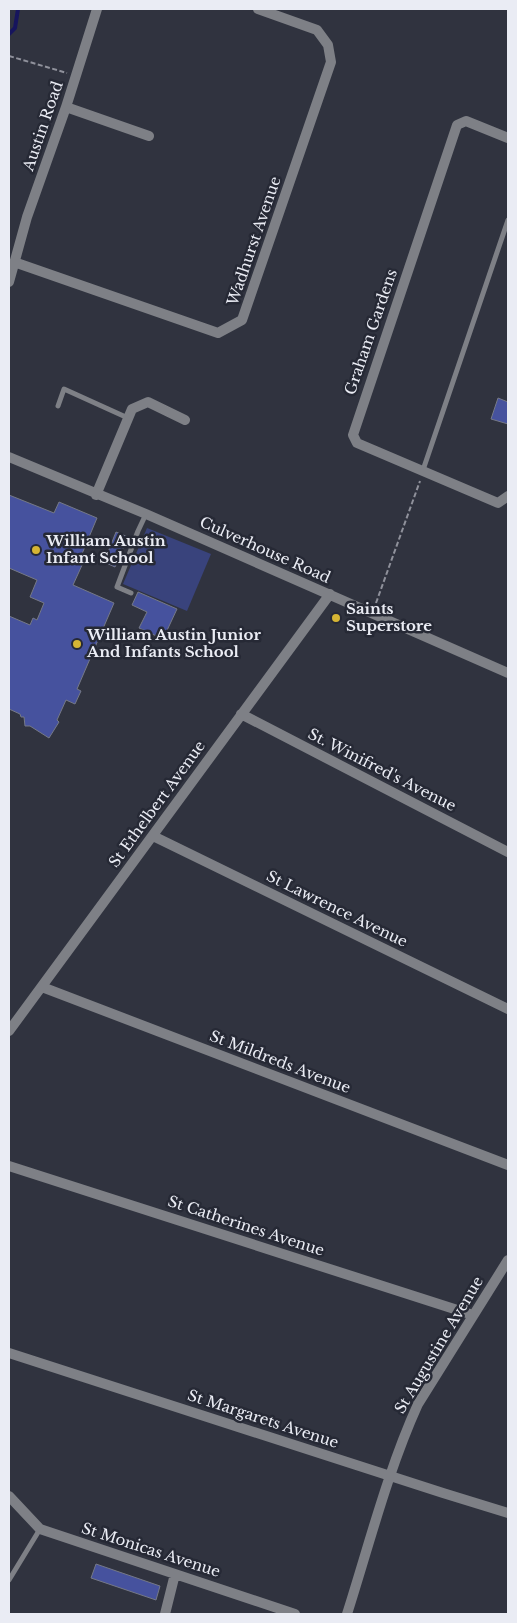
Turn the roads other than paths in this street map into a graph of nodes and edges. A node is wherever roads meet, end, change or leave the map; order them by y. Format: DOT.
graph roads {
  1 [pos="97,9"];
  2 [pos="258,9"];
  3 [pos="66,107"];
  4 [pos="149,136"];
  5 [pos="508,138"];
  6 [pos="508,220"];
  7 [pos="14,262"];
  8 [pos="9,282"];
  9 [pos="58,406"];
  10 [pos="128,418"];
  11 [pos="185,420"];
  12 [pos="9,457"];
  13 [pos="423,470"];
  14 [pos="96,495"];
  15 [pos="508,496"];
  16 [pos="146,514"];
  17 [pos="131,593"];
  18 [pos="330,594"];
  19 [pos="508,673"];
  20 [pos="241,714"];
  21 [pos="153,836"];
  22 [pos="508,852"];
  23 [pos="42,986"];
  24 [pos="508,1009"];
  25 [pos="9,1031"];
  26 [pos="508,1165"];
  27 [pos="9,1166"];
  28 [pos="508,1260"];
  29 [pos="474,1315"];
  30 [pos="9,1353"];
  31 [pos="390,1476"];
  32 [pos="9,1496"];
  33 [pos="508,1513"];
  34 [pos="40,1529"];
  35 [pos="175,1574"];
  36 [pos="9,1580"];
  37 [pos="165,1614"];
  38 [pos="296,1614"];
  39 [pos="347,1614"];
  1 -- 3 [label="street, Austin Road"];
  2 -- 7 [label="street, Wadhurst Avenue"];
  3 -- 4 [label="street"];
  3 -- 7 [label="street, Austin Road"];
  5 -- 13 [label="street, Graham Gardens"];
  6 -- 13 [label="lane"];
  7 -- 8 [label="street, Austin Road"];
  9 -- 10 [label="lane"];
  10 -- 11 [label="street"];
  10 -- 14 [label="street"];
  12 -- 14 [label="street, Culverhouse Road"];
  13 -- 15 [label="street, Graham Gardens"];
  14 -- 16 [label="street, Culverhouse Road"];
  16 -- 17 [label="lane"];
  16 -- 18 [label="street, Culverhouse Road"];
  18 -- 19 [label="street, Culverhouse Road"];
  18 -- 20 [label="street, St Ethelbert Avenue"];
  20 -- 21 [label="street, St Ethelbert Avenue"];
  20 -- 22 [label="street, St. Winifred's Avenue"];
  21 -- 23 [label="street, St Ethelbert Avenue"];
  21 -- 24 [label="street, St Lawrence Avenue"];
  23 -- 25 [label="street, St Ethelbert Avenue"];
  23 -- 26 [label="street, St Mildreds Avenue"];
  27 -- 29 [label="street, St Catherines Avenue"];
  28 -- 29 [label="street, St Augustine Avenue"];
  29 -- 31 [label="street, St Augustine Avenue"];
  30 -- 31 [label="street, St Margarets Avenue"];
  31 -- 33 [label="street, St Margarets Avenue"];
  31 -- 39 [label="street"];
  32 -- 34 [label="street, St Monicas Avenue"];
  34 -- 35 [label="street, St Monicas Avenue"];
  34 -- 36 [label="lane"];
  35 -- 37 [label="street"];
  35 -- 38 [label="street, St Monicas Avenue"];
}
